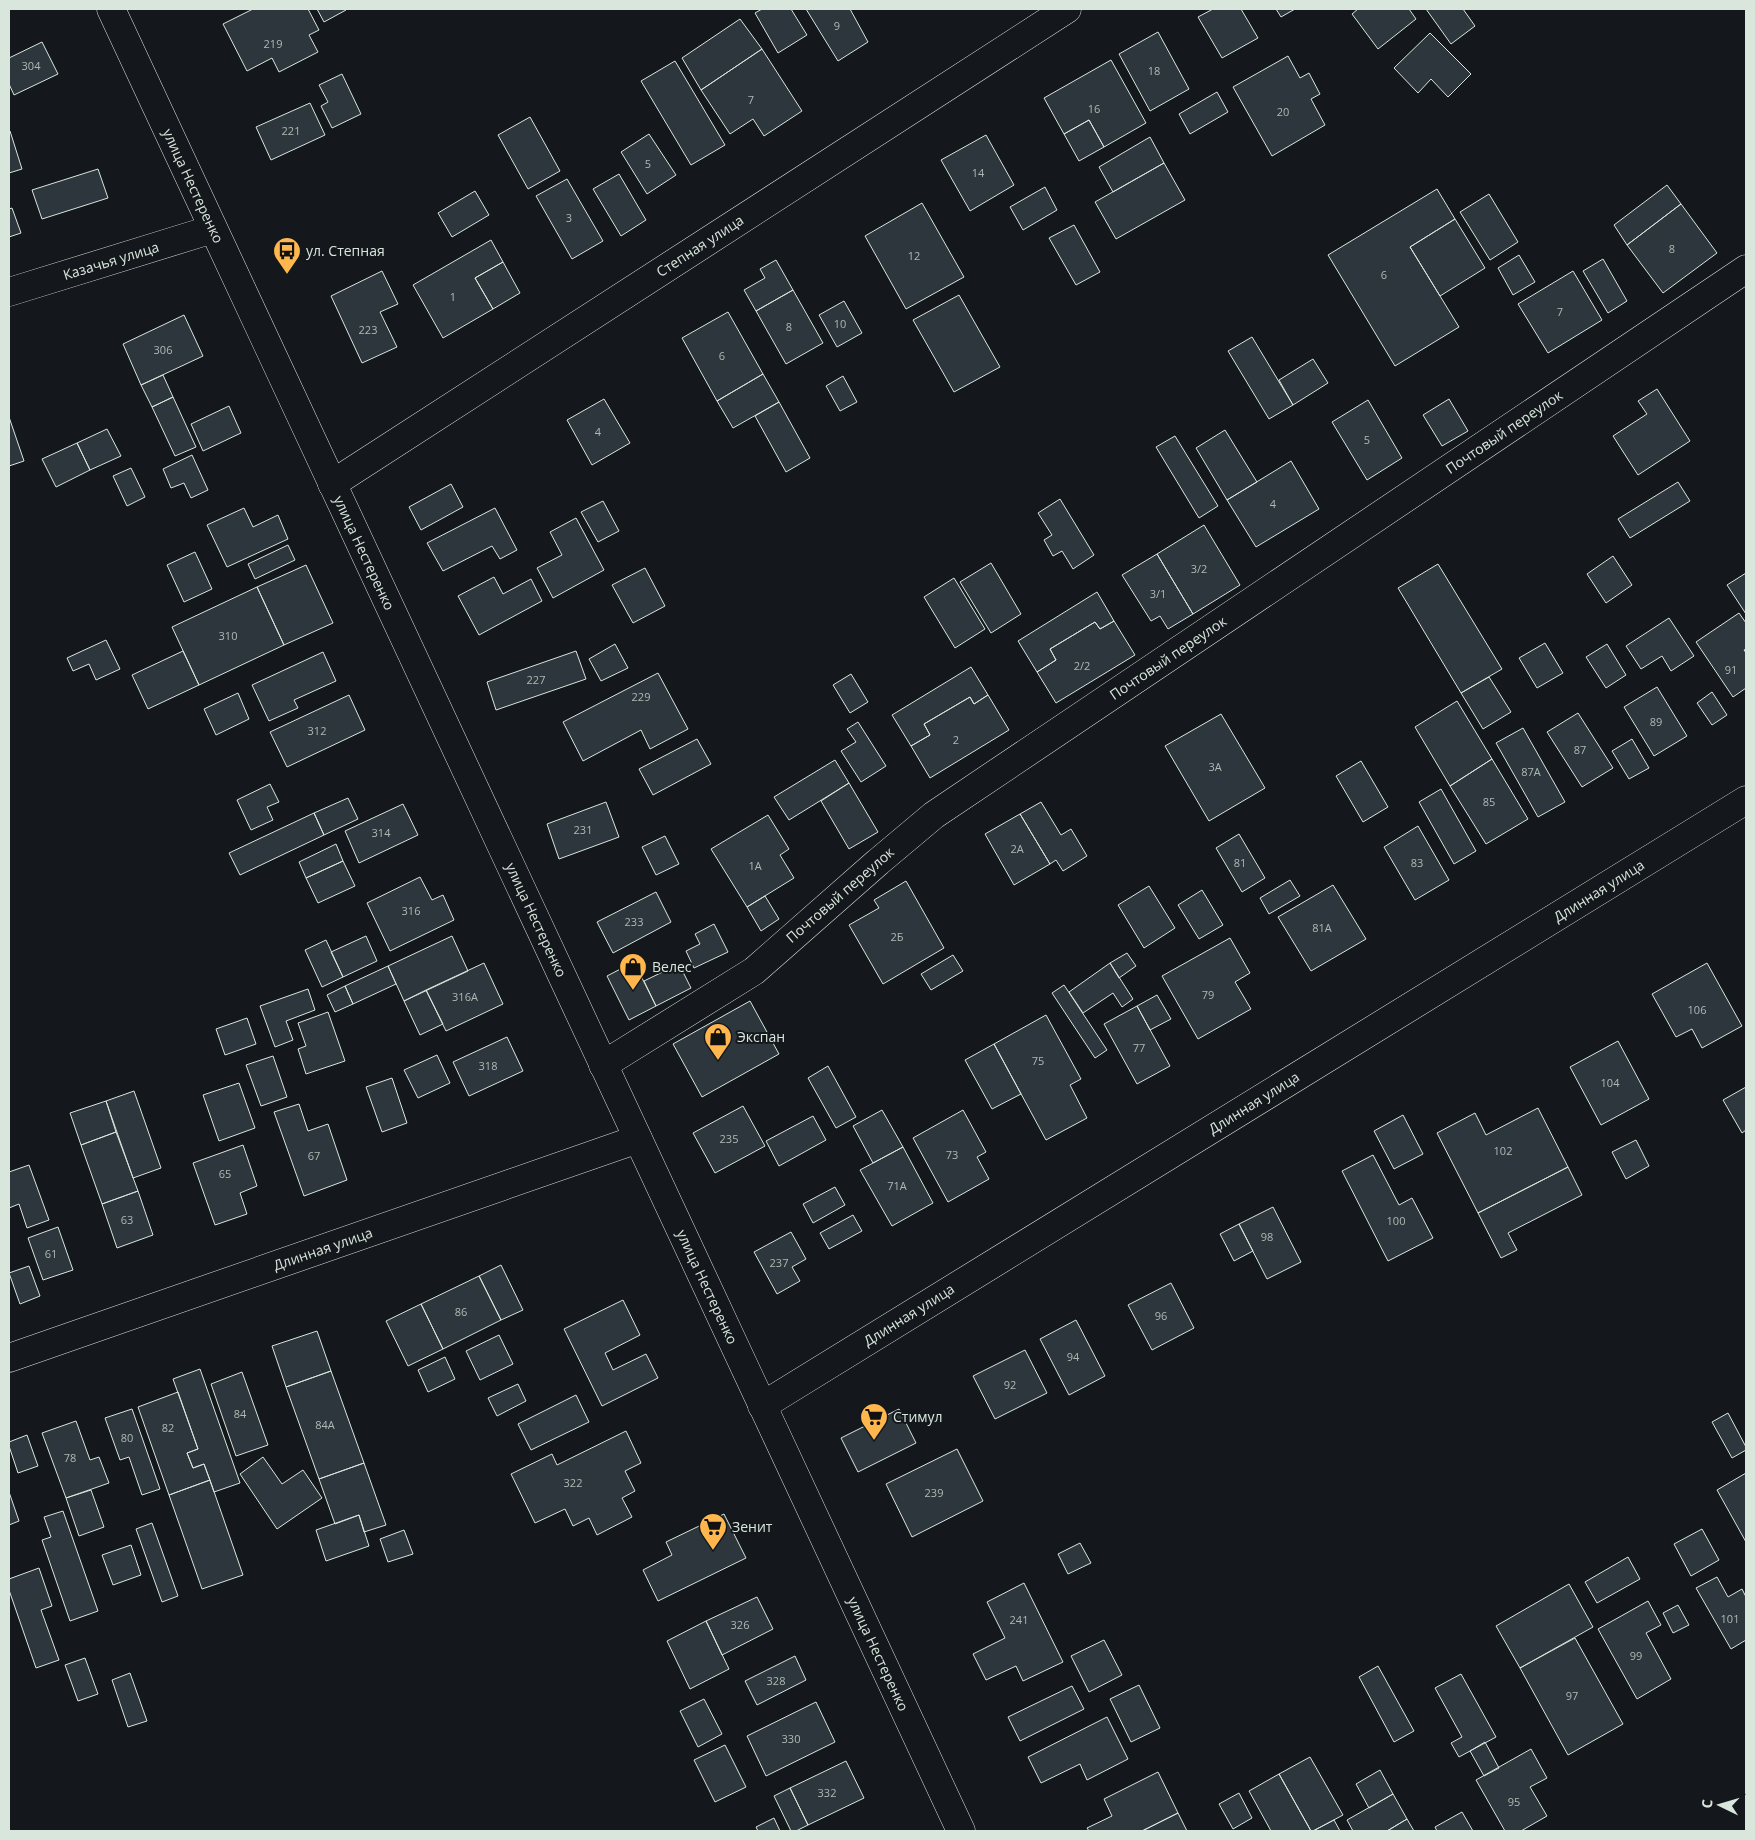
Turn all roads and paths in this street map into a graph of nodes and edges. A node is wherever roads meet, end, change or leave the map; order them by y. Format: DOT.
graph roads {
  1 [pos="110,9"];
  2 [pos="1067,9"];
  3 [pos="213,229"];
  4 [pos="1746,270"];
  5 [pos="9,292"];
  6 [pos="332,484"];
  7 [pos="1746,800"];
  8 [pos="603,1065"];
  9 [pos="638,1139"];
  10 [pos="9,1358"];
  11 [pos="762,1406"];
  12 [pos="961,1831"];
  1 -- 3 [label="street, улица Нестеренко"];
  2 -- 6 [label="street, Степная улица"];
  3 -- 5 [label="street, Казачья улица"];
  3 -- 6 [label="street, улица Нестеренко"];
  4 -- 8 [label="street, Почтовый переулок"];
  6 -- 8 [label="street, улица Нестеренко"];
  7 -- 11 [label="street, Длинная улица"];
  8 -- 9 [label="street, улица Нестеренко"];
  9 -- 10 [label="street, Длинная улица"];
  9 -- 11 [label="street, улица Нестеренко"];
  11 -- 12 [label="street, улица Нестеренко"];
}
